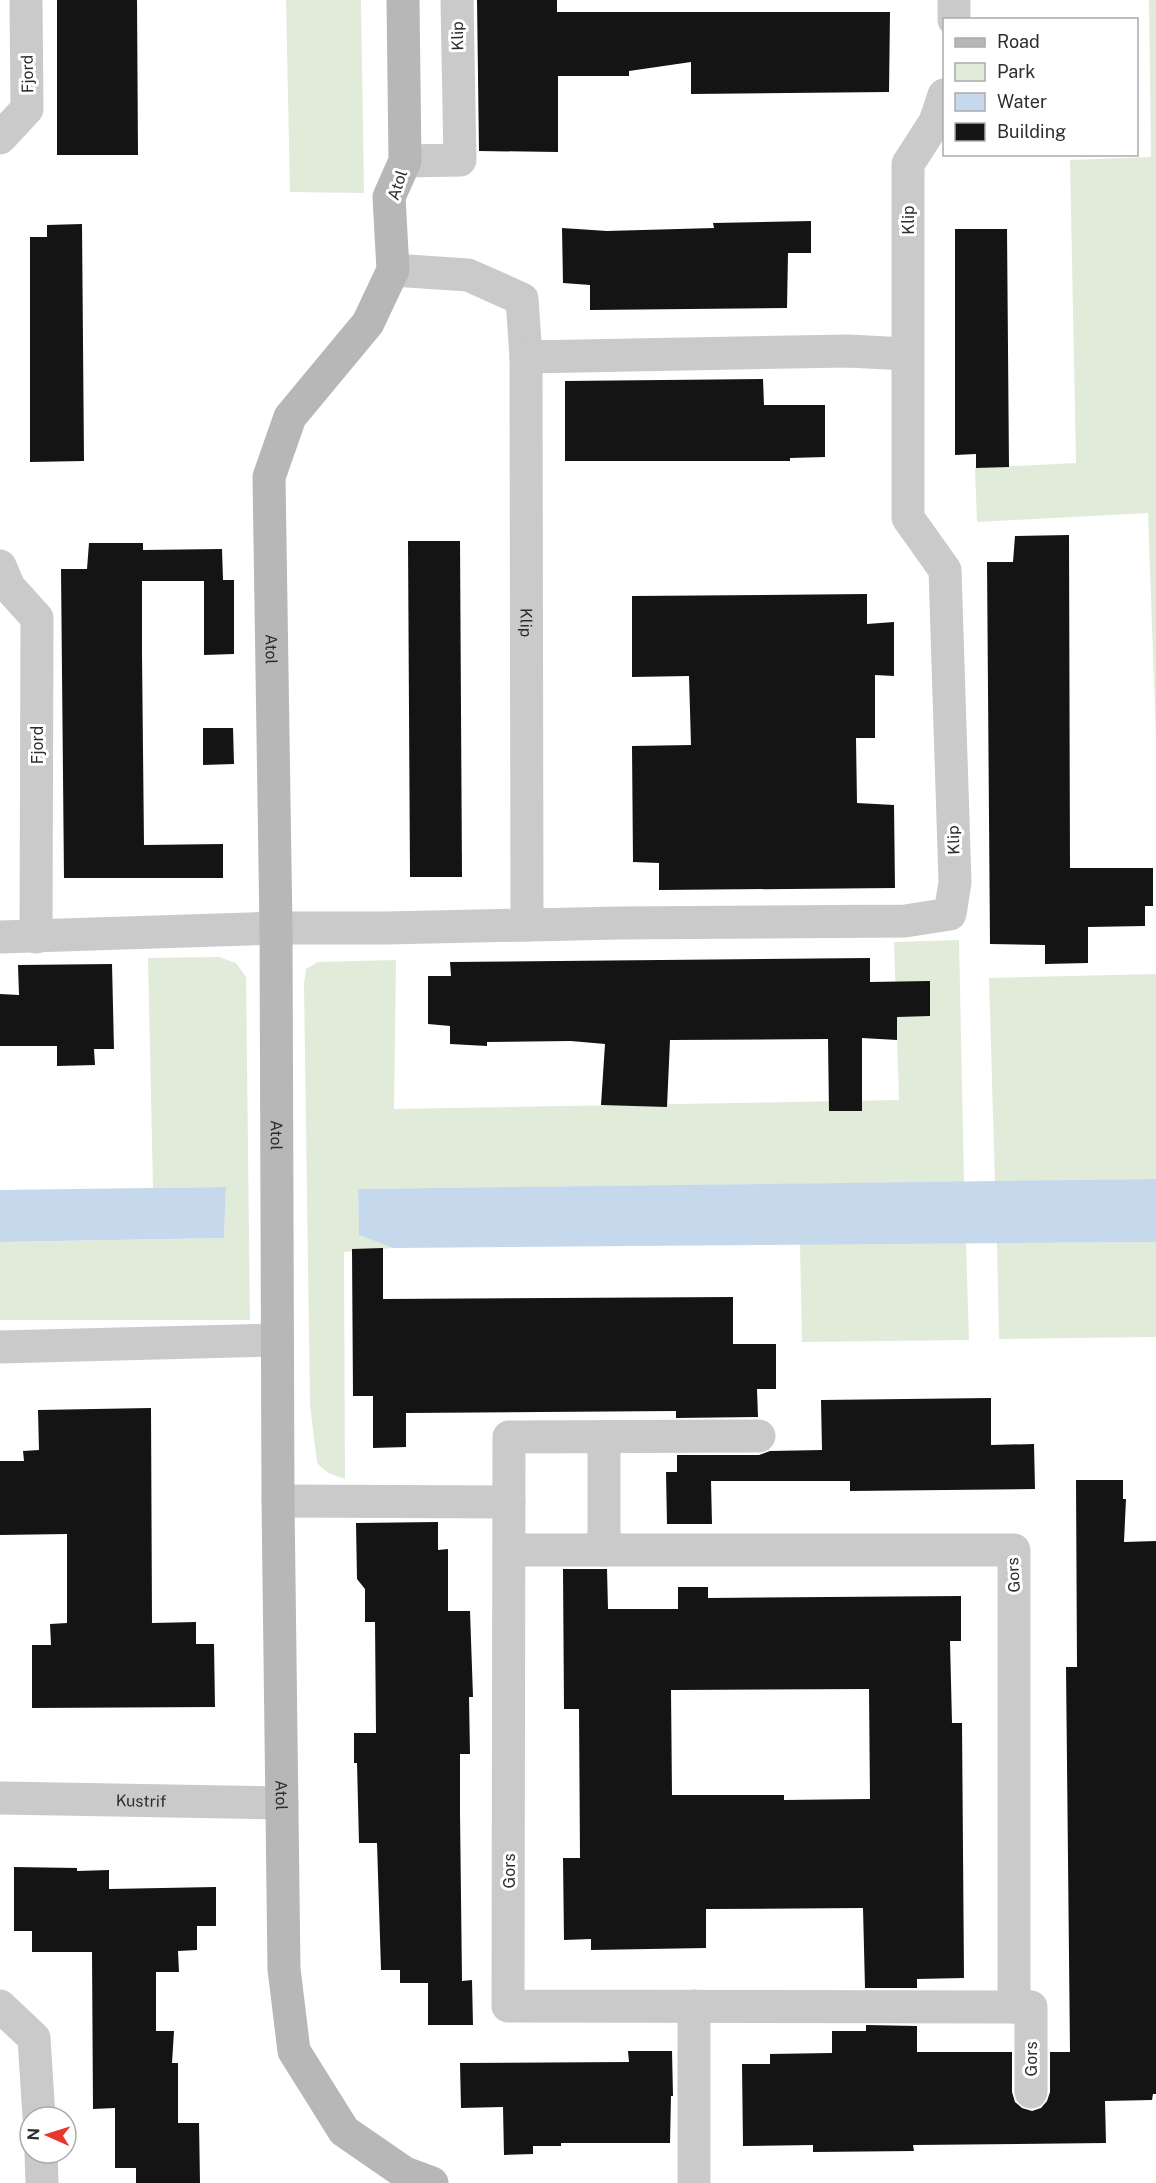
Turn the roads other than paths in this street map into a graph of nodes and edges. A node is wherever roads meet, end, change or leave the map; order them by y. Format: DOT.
graph roads {
  1 [pos="26,0"];
  2 [pos="403,0"];
  3 [pos="457,0"];
  4 [pos="954,0"];
  5 [pos="954,18"];
  6 [pos="943,100"];
  7 [pos="0,138"];
  8 [pos="405,161"];
  9 [pos="393,270"];
  10 [pos="907,354"];
  11 [pos="526,357"];
  12 [pos="0,566"];
  13 [pos="527,925"];
  14 [pos="276,928"];
  15 [pos="0,937"];
  16 [pos="36,937"];
  17 [pos="277,1340"];
  18 [pos="0,1347"];
  19 [pos="759,1436"];
  20 [pos="604,1437"];
  21 [pos="278,1501"];
  22 [pos="509,1502"];
  23 [pos="509,1550"];
  24 [pos="604,1550"];
  25 [pos="0,1798"];
  26 [pos="282,1803"];
  27 [pos="0,2006"];
  28 [pos="694,2006"];
  29 [pos="1014,2007"];
  30 [pos="1031,2092"];
  31 [pos="38,2105"];
  32 [pos="41,2165"];
  33 [pos="42,2183"];
  34 [pos="432,2183"];
  35 [pos="694,2183"];
  1 -- 7 [label="street, Fjord"];
  2 -- 8 [label="street, Atol"];
  3 -- 8 [label="street, Klip"];
  4 -- 5 [label="street"];
  6 -- 10 [label="street, Klip"];
  8 -- 9 [label="street, Atol"];
  9 -- 11 [label="street, Klip"];
  9 -- 14 [label="street, Atol"];
  10 -- 11 [label="street"];
  10 -- 13 [label="street, Klip"];
  11 -- 13 [label="street, Klip"];
  12 -- 16 [label="street, Fjord"];
  13 -- 14 [label="street, Klip"];
  14 -- 16 [label="street"];
  14 -- 17 [label="street, Atol"];
  15 -- 16 [label="street"];
  17 -- 18 [label="street"];
  17 -- 21 [label="street, Atol"];
  19 -- 20 [label="street, Gors"];
  20 -- 22 [label="street, Gors"];
  20 -- 24 [label="street"];
  21 -- 22 [label="street"];
  21 -- 26 [label="street, Atol"];
  22 -- 23 [label="street, Gors"];
  23 -- 24 [label="street, Gors"];
  23 -- 28 [label="street, Gors"];
  24 -- 29 [label="street, Gors"];
  25 -- 26 [label="street, Kustrif"];
  26 -- 34 [label="street, Atol"];
  27 -- 31 [label="street"];
  28 -- 29 [label="street, Gors"];
  28 -- 35 [label="street"];
  29 -- 30 [label="street, Gors"];
  32 -- 33 [label="street"];
}
